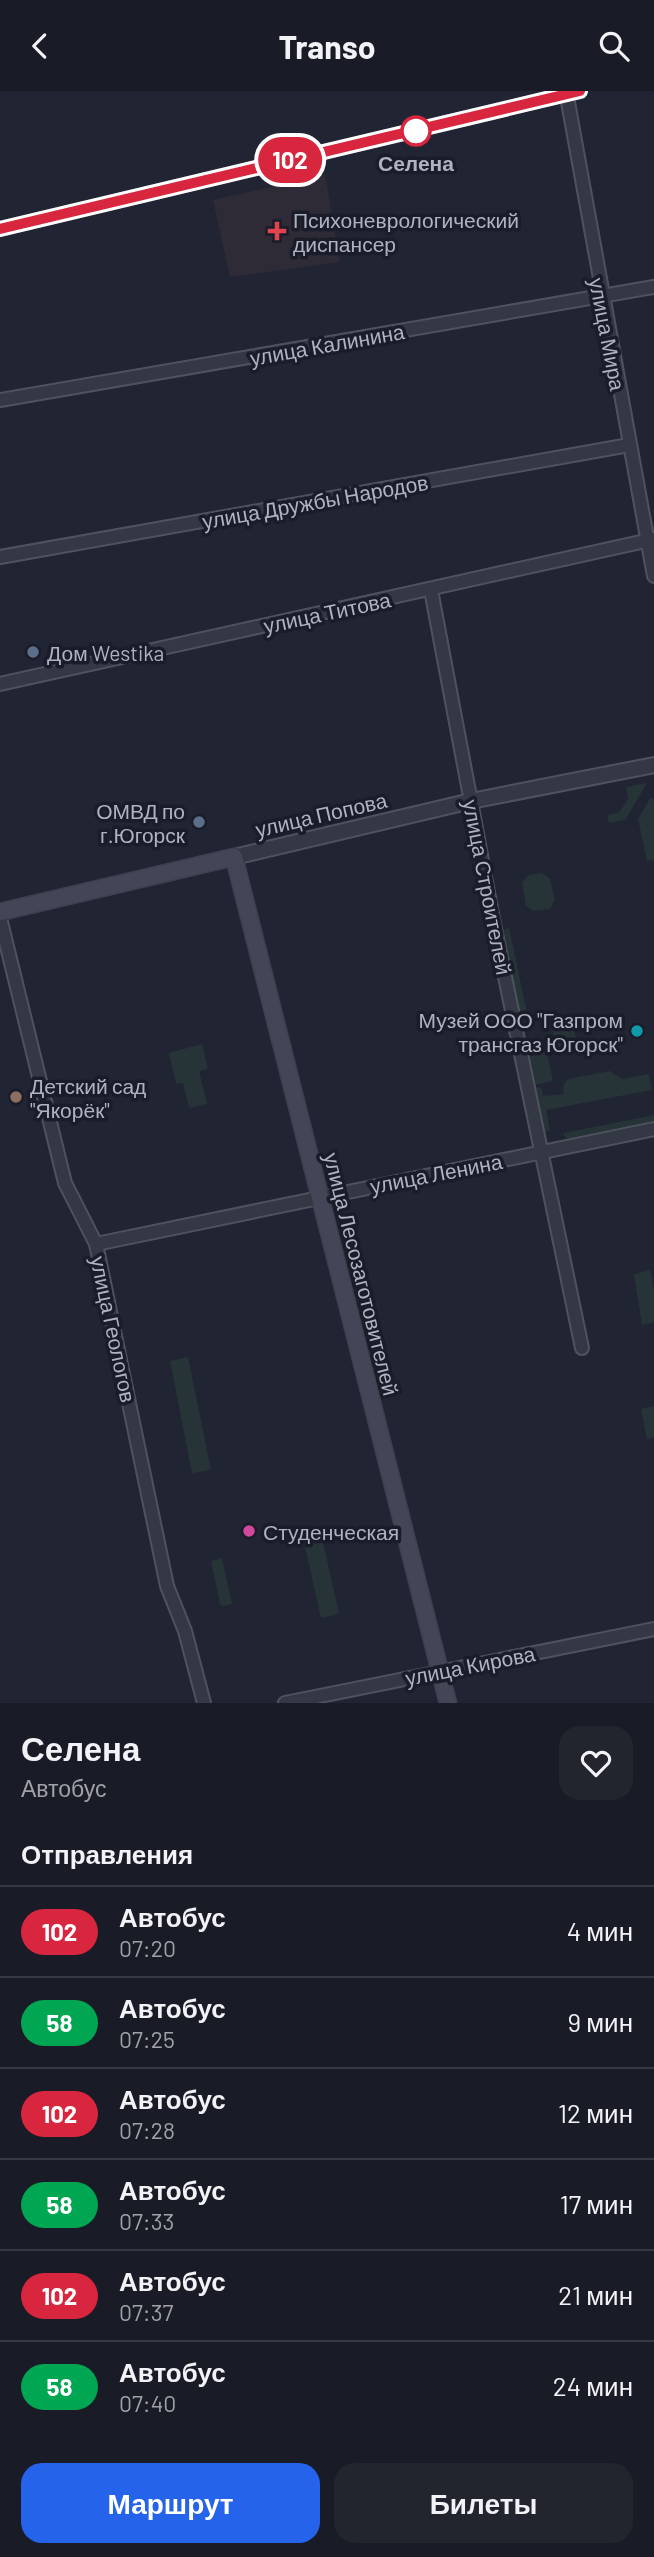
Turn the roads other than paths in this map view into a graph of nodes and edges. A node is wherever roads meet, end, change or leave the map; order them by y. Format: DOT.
graph roads {
  1 [pos="580,91"];
  2 [pos="566,92"];
  3 [pos="0,229"];
  4 [pos="654,287"];
  5 [pos="601,297"];
  6 [pos="0,401"];
  7 [pos="629,445"];
  8 [pos="651,540"];
  9 [pos="0,557"];
  10 [pos="654,576"];
  11 [pos="431,590"];
  12 [pos="0,684"];
  13 [pos="654,765"];
  14 [pos="471,801"];
  15 [pos="234,857"];
  16 [pos="0,912"];
  17 [pos="0,918"];
  18 [pos="654,1129"];
  19 [pos="540,1152"];
  20 [pos="320,1196"];
  21 [pos="96,1244"];
  22 [pos="582,1348"];
  23 [pos="654,1629"];
  24 [pos="440,1671"];
  25 [pos="204,1703"];
  26 [pos="285,1703"];
  27 [pos="448,1703"];
  1 -- 2 [label="street"];
  2 -- 3 [label="street"];
  2 -- 5 [label="street, улица Мира"];
  4 -- 5 [label="street, улица Калинина"];
  5 -- 6 [label="street, улица Калинина"];
  5 -- 7 [label="street, улица Мира"];
  7 -- 8 [label="street, улица Мира"];
  7 -- 9 [label="street, улица Дружбы Народов"];
  8 -- 10 [label="street, улица Мира"];
  8 -- 11 [label="street, улица Титова"];
  11 -- 12 [label="street, улица Титова"];
  11 -- 14 [label="street, улица Строителей"];
  13 -- 14 [label="street, улица Попова"];
  14 -- 15 [label="street, улица Попова"];
  14 -- 19 [label="street, улица Строителей"];
  15 -- 16 [label="main road, улица Попова"];
  15 -- 20 [label="main road, улица Лесозаготовителей"];
  17 -- 21 [label="street, улица Геологов"];
  18 -- 19 [label="street, улица Ленина"];
  19 -- 20 [label="street, улица Ленина"];
  19 -- 22 [label="street, улица Строителей"];
  20 -- 21 [label="street, улица Ленина"];
  20 -- 24 [label="main road, улица Лесозаготовителей"];
  21 -- 25 [label="street, улица Геологов"];
  23 -- 24 [label="street, улица Кирова"];
  24 -- 26 [label="street, улица Кирова"];
  24 -- 27 [label="main road, улица Лесозаготовителей"];
}
